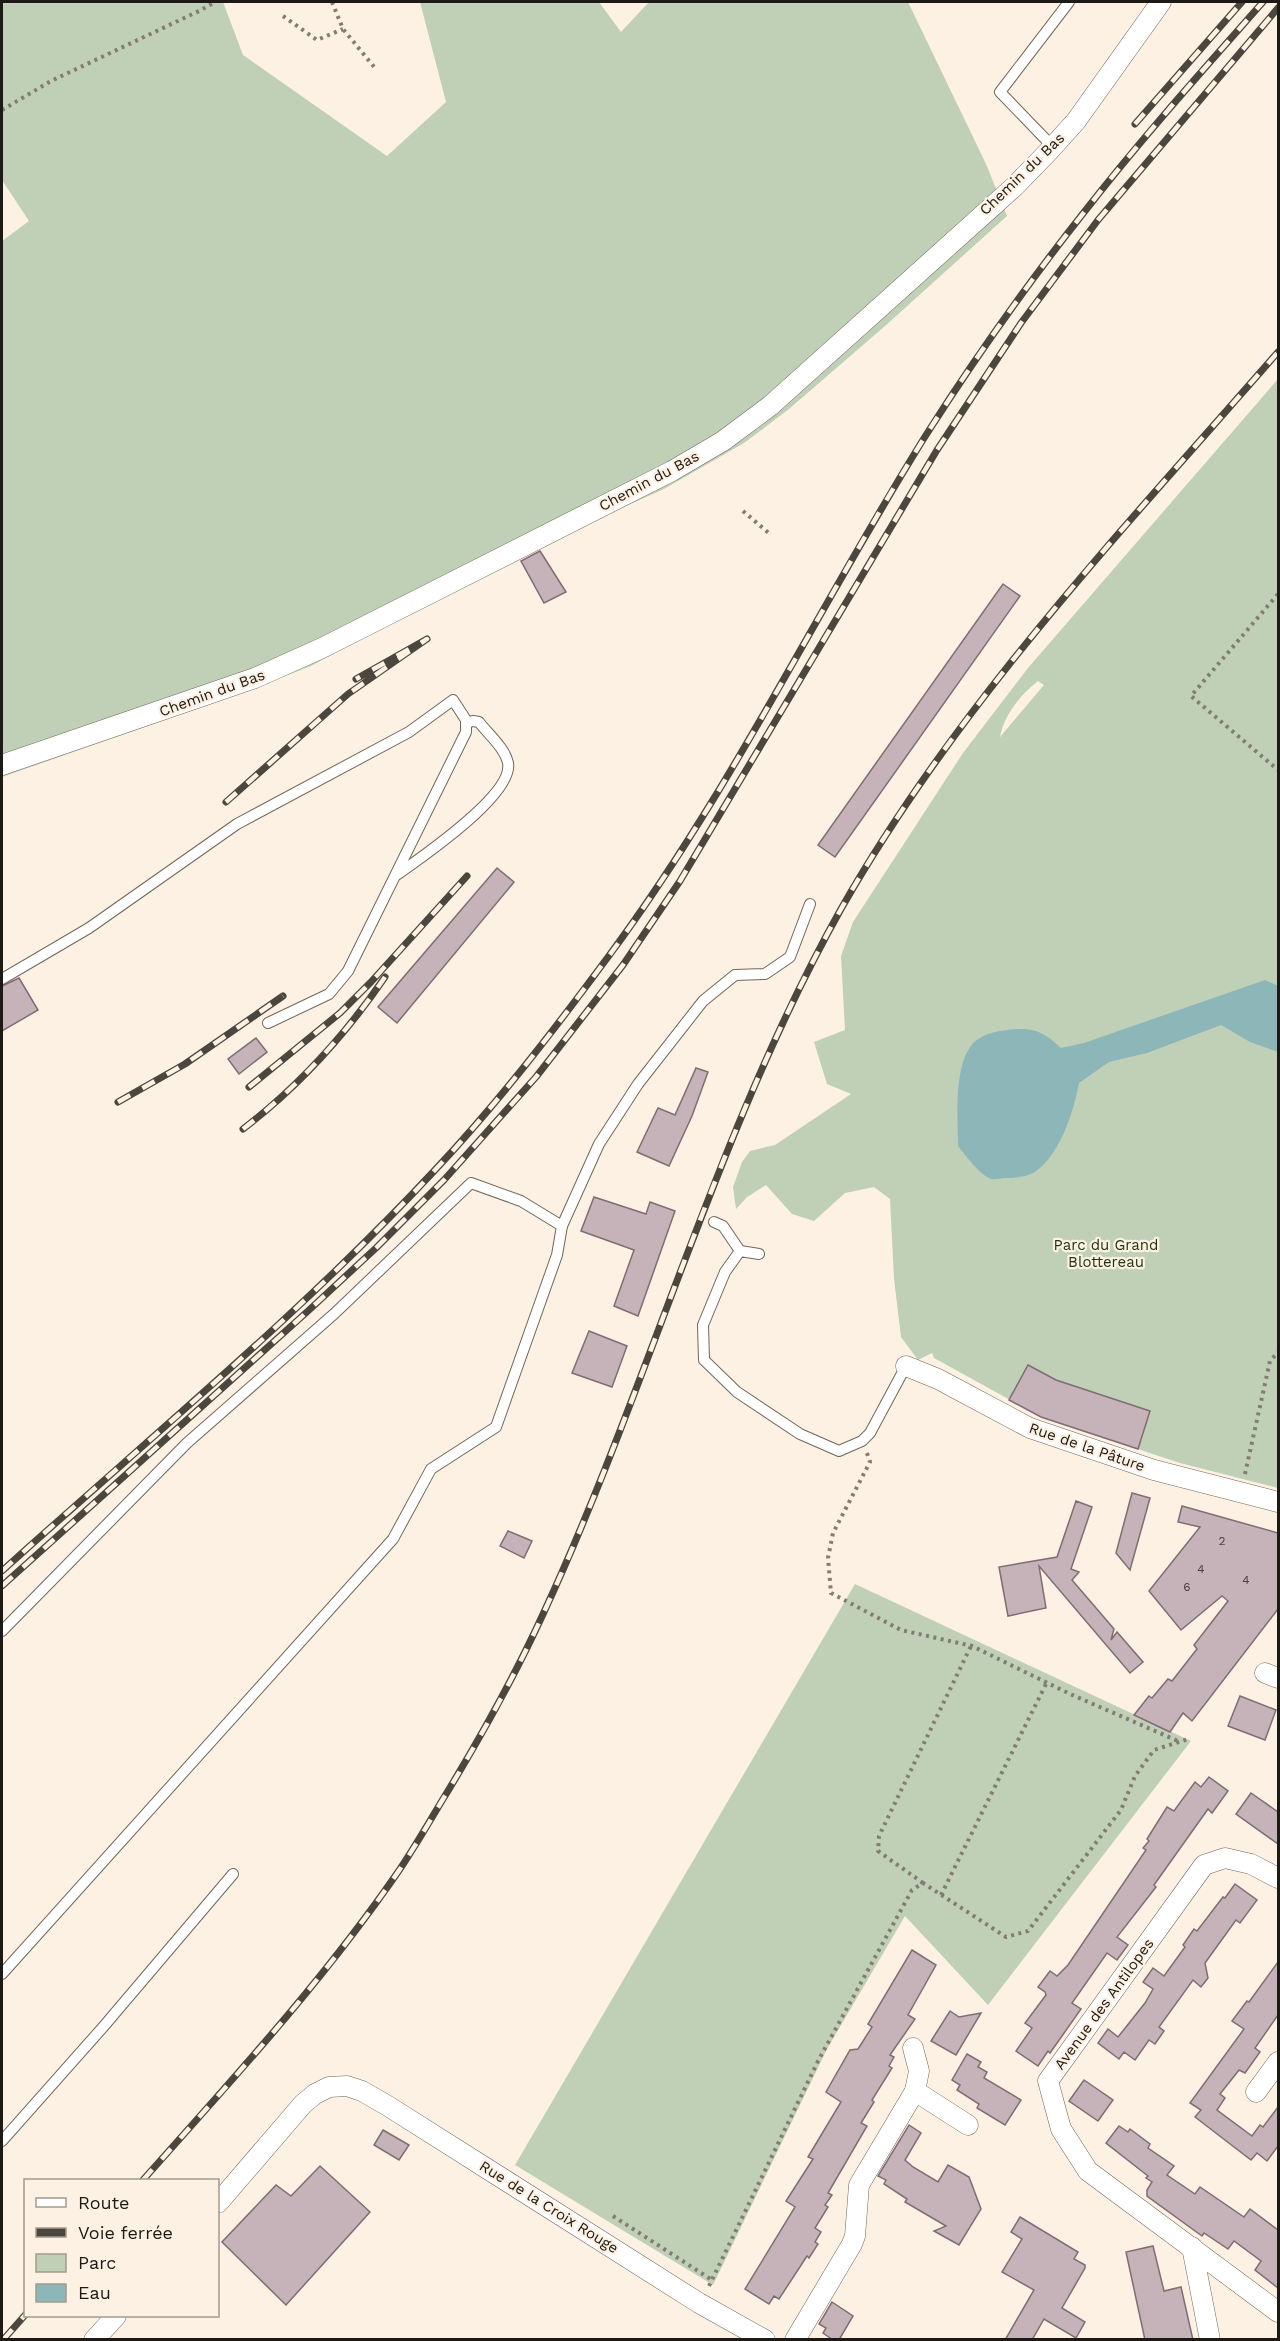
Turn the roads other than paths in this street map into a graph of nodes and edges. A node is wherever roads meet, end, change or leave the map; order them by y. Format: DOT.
graph roads {
  1 [pos="1069,2"];
  2 [pos="1161,2"];
  3 [pos="1053,147"];
  4 [pos="466,723"];
  5 [pos="2,765"];
  6 [pos="396,876"];
  7 [pos="810,904"];
  8 [pos="2,979"];
  9 [pos="268,1023"];
  10 [pos="714,1222"];
  11 [pos="561,1226"];
  12 [pos="740,1251"];
  13 [pos="759,1254"];
  14 [pos="906,1366"];
  15 [pos="1278,1502"];
  16 [pos="2,1630"];
  17 [pos="233,1874"];
  18 [pos="1278,1878"];
  19 [pos="2,1974"];
  20 [pos="913,2048"];
  21 [pos="1278,2062"];
  22 [pos="915,2091"];
  23 [pos="1256,2092"];
  24 [pos="968,2125"];
  25 [pos="2,2141"];
  26 [pos="219,2202"];
  27 [pos="1192,2247"];
  28 [pos="1278,2312"];
  29 [pos="115,2317"];
  30 [pos="94,2340"];
  31 [pos="765,2340"];
  32 [pos="795,2340"];
  33 [pos="1210,2340"];
  1 -- 3 [label="lane"];
  2 -- 3 [label="street, Chemin du Bas"];
  3 -- 5 [label="street, Chemin du Bas"];
  4 -- 6 [label="lane"];
  4 -- 6 [label="lane"];
  4 -- 8 [label="lane"];
  6 -- 9 [label="lane"];
  7 -- 11 [label="lane"];
  10 -- 12 [label="lane"];
  11 -- 16 [label="lane"];
  11 -- 19 [label="lane"];
  12 -- 13 [label="lane"];
  12 -- 14 [label="lane"];
  14 -- 15 [label="street, Rue de la Pâture"];
  17 -- 25 [label="lane"];
  18 -- 27 [label="street, Avenue des Antilopes"];
  20 -- 22 [label="street"];
  21 -- 23 [label="street"];
  22 -- 24 [label="street"];
  22 -- 32 [label="street"];
  26 -- 31 [label="street, Rue de la Croix Rouge"];
  27 -- 28 [label="street, Avenue des Antilopes"];
  27 -- 33 [label="street"];
  29 -- 30 [label="street"];
}
